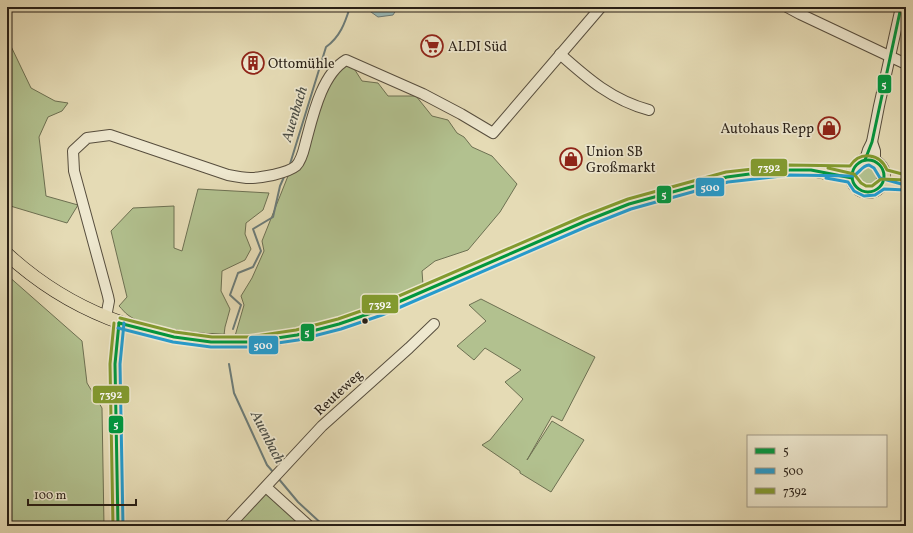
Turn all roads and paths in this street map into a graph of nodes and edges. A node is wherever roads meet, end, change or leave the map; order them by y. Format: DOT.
graph roads {
  1 [pos="602,7"];
  2 [pos="787,7"];
  3 [pos="901,7"];
  4 [pos="560,54"];
  5 [pos="890,56"];
  6 [pos="906,64"];
  7 [pos="649,110"];
  8 [pos="870,161"];
  9 [pos="852,174"];
  10 [pos="882,179"];
  11 [pos="906,180"];
  12 [pos="906,185"];
  13 [pos="7,254"];
  14 [pos="106,317"];
  15 [pos="119,323"];
  16 [pos="434,324"];
  17 [pos="269,484"];
  18 [pos="118,526"];
  19 [pos="228,526"];
  20 [pos="309,526"];
  1 -- 4 [label="street"];
  2 -- 5 [label="street"];
  3 -- 5 [label="street"];
  4 -- 7 [label="street"];
  4 -- 14 [label="street"];
  5 -- 6 [label="street"];
  5 -- 8 [label="street"];
  8 -- 9 [label="main road"];
  8 -- 10 [label="main road"];
  9 -- 10 [label="main road"];
  9 -- 15 [label="main road"];
  10 -- 11 [label="main road"];
  10 -- 12 [label="main road"];
  13 -- 14 [label="main road"];
  14 -- 15 [label="main road"];
  15 -- 18 [label="street"];
  16 -- 17 [label="street, Reuteweg"];
  17 -- 19 [label="street, Reuteweg"];
  17 -- 20 [label="street"];
}
